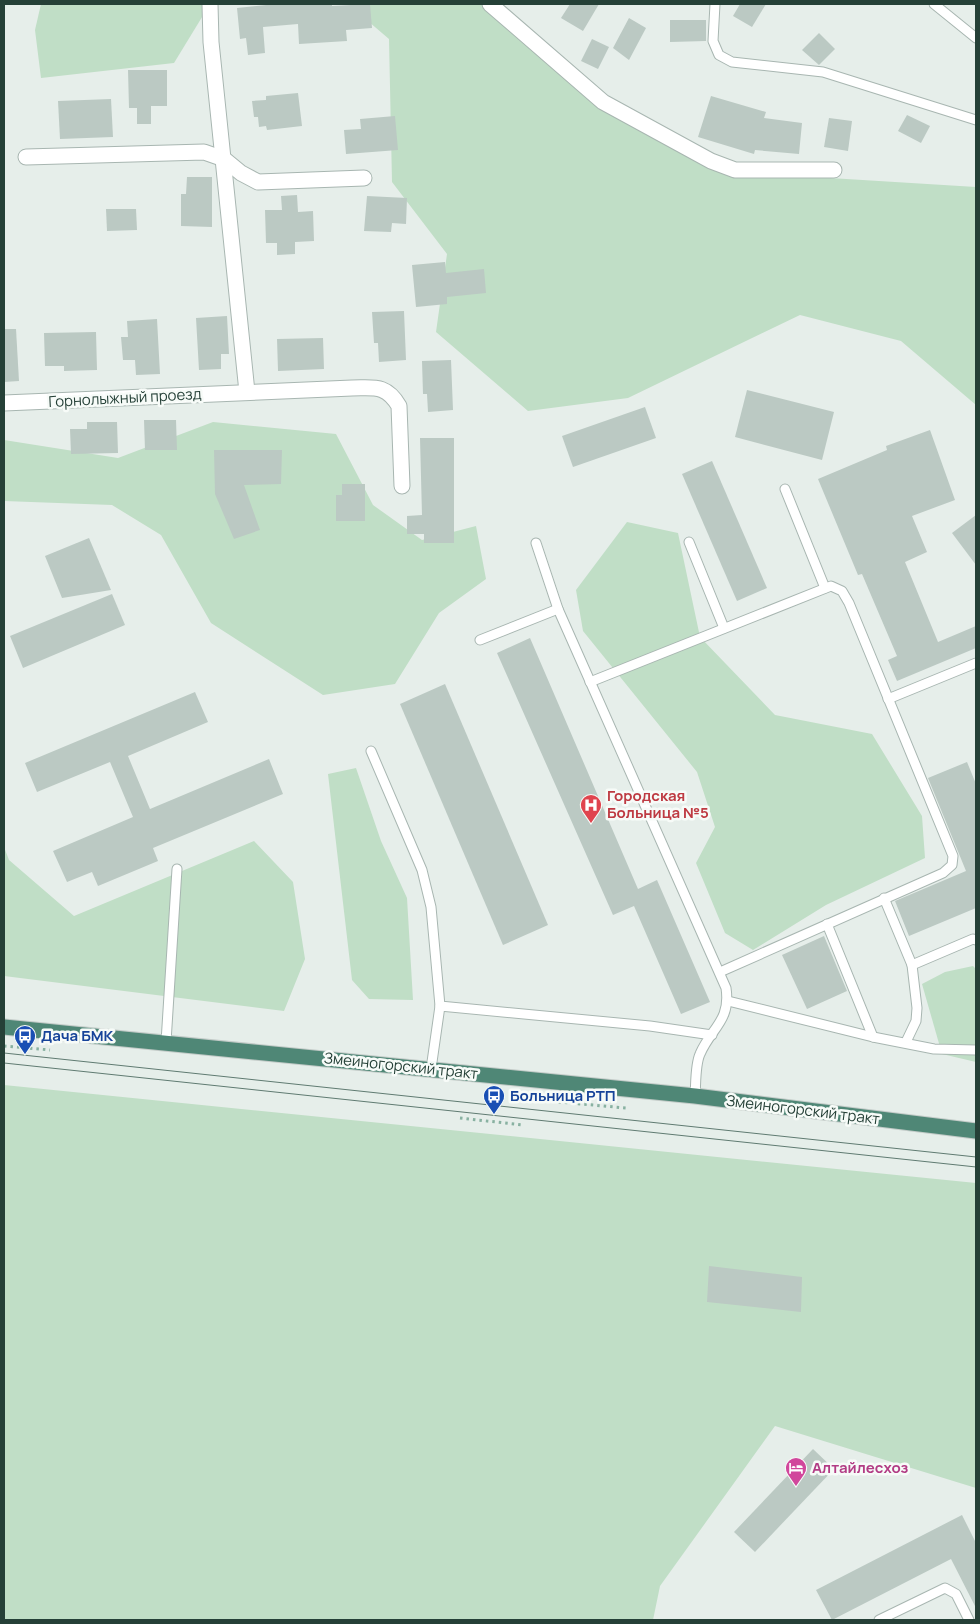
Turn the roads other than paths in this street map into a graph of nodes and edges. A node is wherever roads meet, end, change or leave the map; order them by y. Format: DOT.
graph roads {
  1 [pos="210,4"];
  2 [pos="490,4"];
  3 [pos="715,4"];
  4 [pos="934,4"];
  5 [pos="976,38"];
  6 [pos="976,120"];
  7 [pos="26,157"];
  8 [pos="224,159"];
  9 [pos="834,170"];
  10 [pos="364,178"];
  11 [pos="247,392"];
  12 [pos="4,403"];
  13 [pos="402,486"];
  14 [pos="785,489"];
  15 [pos="689,542"];
  16 [pos="536,543"];
  17 [pos="825,588"];
  18 [pos="558,609"];
  19 [pos="724,628"];
  20 [pos="480,640"];
  21 [pos="976,663"];
  22 [pos="590,682"];
  23 [pos="888,699"];
  24 [pos="371,750"];
  25 [pos="177,869"];
  26 [pos="884,898"];
  27 [pos="826,924"];
  28 [pos="976,940"];
  29 [pos="912,965"];
  30 [pos="720,972"];
  31 [pos="728,1001"];
  32 [pos="440,1006"];
  33 [pos="4,1027"];
  34 [pos="712,1035"];
  35 [pos="873,1037"];
  36 [pos="166,1042"];
  37 [pos="906,1042"];
  38 [pos="976,1050"];
  39 [pos="431,1069"];
  40 [pos="695,1096"];
  41 [pos="976,1131"];
  42 [pos="879,1620"];
  43 [pos="969,1620"];
  1 -- 8 [label="street"];
  2 -- 9 [label="street"];
  3 -- 6 [label="lane"];
  4 -- 5 [label="lane"];
  7 -- 8 [label="street"];
  8 -- 10 [label="street"];
  8 -- 11 [label="street"];
  11 -- 12 [label="street, Горнолыжный проезд"];
  11 -- 13 [label="street, Горнолыжный проезд"];
  14 -- 17 [label="lane"];
  15 -- 19 [label="lane"];
  16 -- 18 [label="lane"];
  17 -- 19 [label="lane"];
  17 -- 23 [label="lane"];
  18 -- 20 [label="lane"];
  18 -- 22 [label="lane"];
  19 -- 22 [label="lane"];
  21 -- 23 [label="lane"];
  22 -- 30 [label="lane"];
  23 -- 26 [label="lane"];
  24 -- 32 [label="lane"];
  25 -- 36 [label="lane"];
  26 -- 27 [label="lane"];
  26 -- 29 [label="lane"];
  27 -- 30 [label="lane"];
  27 -- 35 [label="lane"];
  28 -- 29 [label="lane"];
  29 -- 37 [label="lane"];
  30 -- 31 [label="lane"];
  31 -- 34 [label="lane"];
  31 -- 35 [label="lane"];
  32 -- 34 [label="lane"];
  32 -- 39 [label="lane"];
  33 -- 36 [label="highway, Змеиногорский тракт"];
  34 -- 40 [label="lane"];
  35 -- 37 [label="lane"];
  36 -- 39 [label="highway, Змеиногорский тракт"];
  37 -- 38 [label="lane"];
  39 -- 40 [label="highway, Змеиногорский тракт"];
  40 -- 41 [label="highway, Змеиногорский тракт"];
  42 -- 43 [label="lane"];
}
